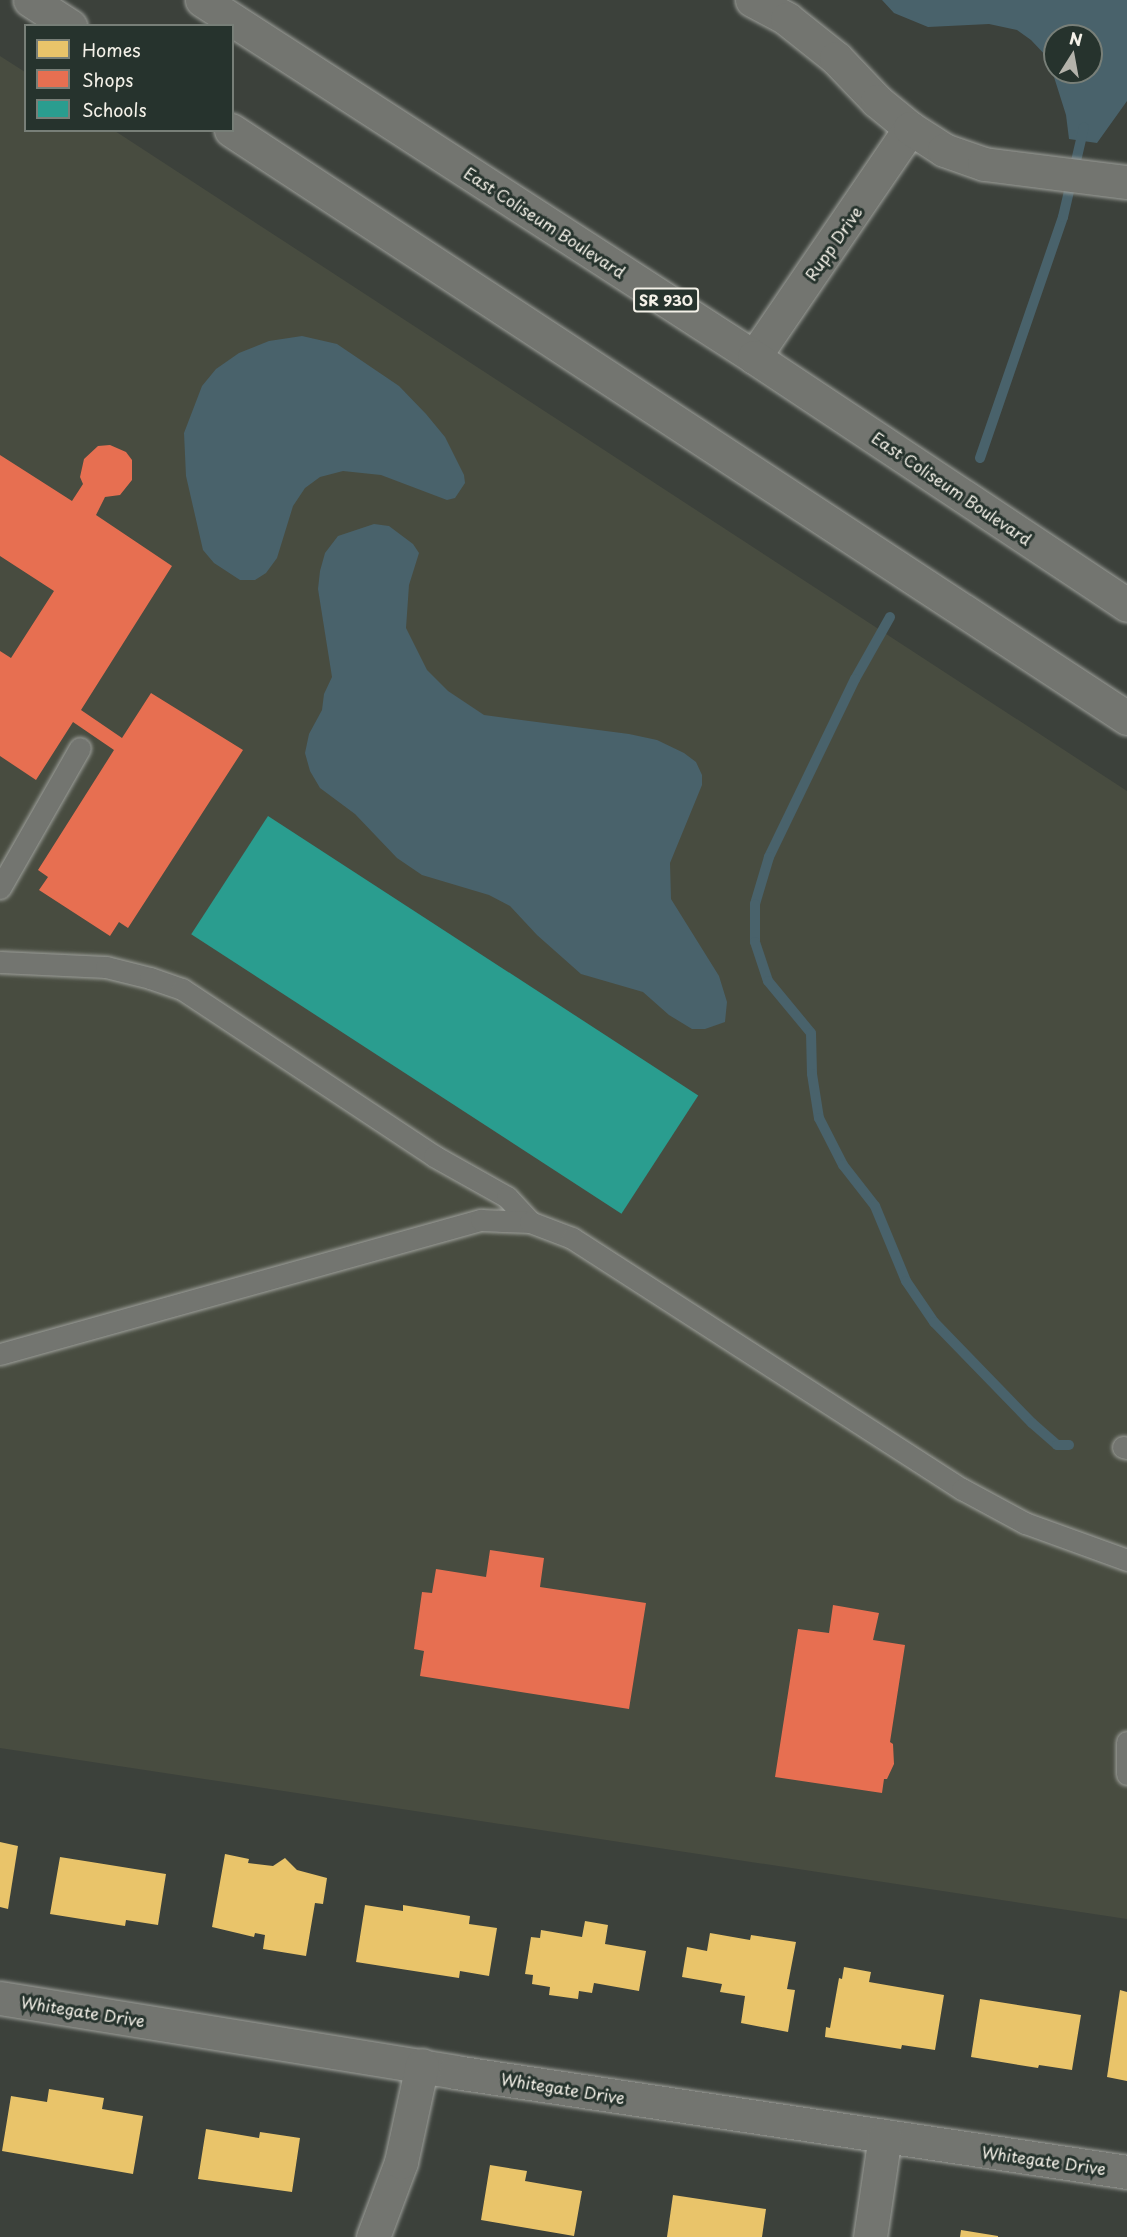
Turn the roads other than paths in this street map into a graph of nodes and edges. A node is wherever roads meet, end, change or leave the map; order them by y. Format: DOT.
graph roads {
  1 [pos="30,0"];
  2 [pos="202,0"];
  3 [pos="752,0"];
  4 [pos="66,24"];
  5 [pos="909,128"];
  6 [pos="234,132"];
  7 [pos="1120,182"];
  8 [pos="754,357"];
  9 [pos="1127,605"];
  10 [pos="1127,718"];
  11 [pos="80,748"];
  12 [pos="0,888"];
  13 [pos="0,962"];
  14 [pos="530,1222"];
  15 [pos="0,1354"];
  16 [pos="1127,1560"];
  17 [pos="1127,1742"];
  18 [pos="1127,1774"];
  19 [pos="0,1998"];
  20 [pos="422,2065"];
  21 [pos="885,2136"];
  22 [pos="1127,2172"];
  23 [pos="373,2237"];
  24 [pos="870,2237"];
  1 -- 4 [label="main road"];
  2 -- 8 [label="main road, East Coliseum Boulevard / SR 930"];
  3 -- 5 [label="main road"];
  5 -- 7 [label="main road"];
  5 -- 8 [label="main road, Rupp Drive"];
  6 -- 10 [label="main road"];
  8 -- 9 [label="main road, East Coliseum Boulevard / SR 930"];
  11 -- 12 [label="lane"];
  13 -- 14 [label="lane"];
  14 -- 15 [label="lane"];
  14 -- 16 [label="lane"];
  17 -- 18 [label="lane"];
  19 -- 20 [label="main road, Whitegate Drive"];
  20 -- 21 [label="main road, Whitegate Drive"];
  20 -- 23 [label="main road"];
  21 -- 22 [label="main road, Whitegate Drive"];
  21 -- 24 [label="main road"];
}
